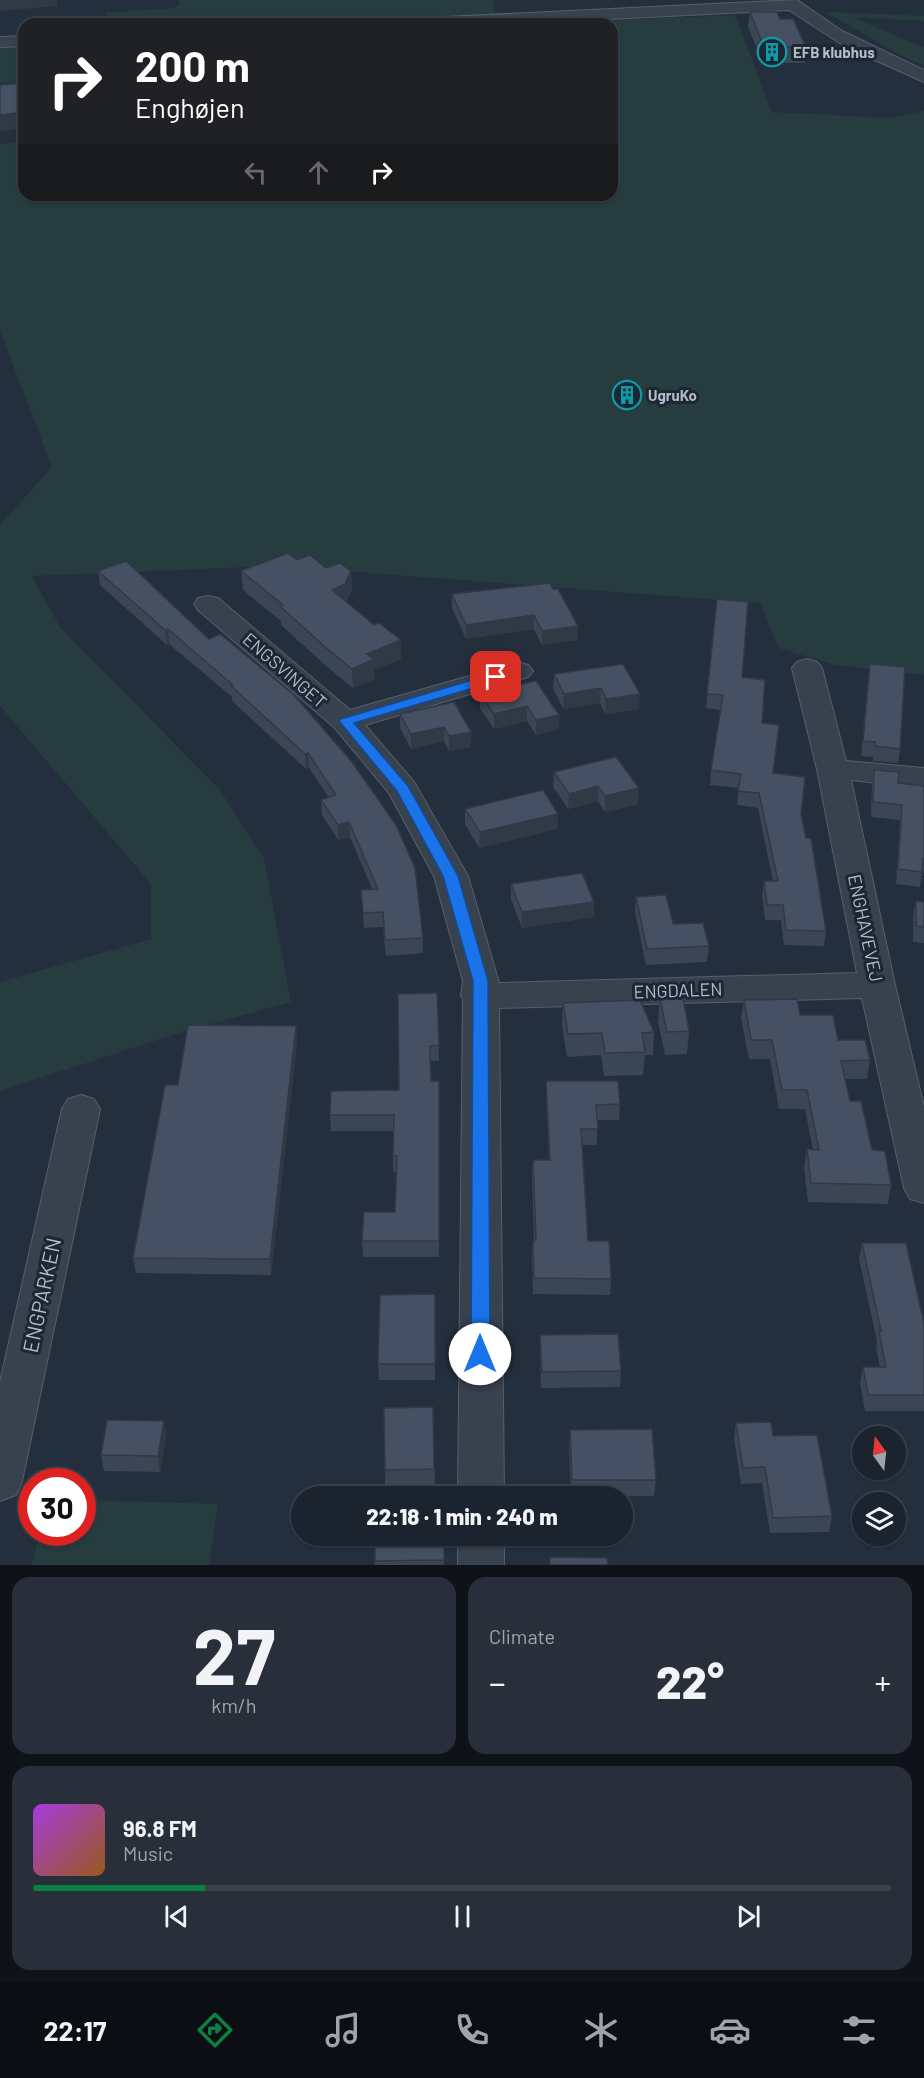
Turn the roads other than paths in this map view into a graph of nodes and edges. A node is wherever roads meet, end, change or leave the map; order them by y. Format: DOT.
graph roads {
  1 [pos="790,3"];
  2 [pos="514,18"];
  3 [pos="18,41"];
  4 [pos="0,42"];
  5 [pos="924,77"];
  6 [pos="208,604"];
  7 [pos="807,668"];
  8 [pos="518,671"];
  9 [pos="345,721"];
  10 [pos="833,769"];
  11 [pos="924,778"];
  12 [pos="877,985"];
  13 [pos="479,996"];
  14 [pos="81,1109"];
  15 [pos="924,1188"];
  16 [pos="0,1481"];
  17 [pos="481,1486"];
  18 [pos="481,1546"];
  19 [pos="481,1565"];
  1 -- 2 [label="street"];
  1 -- 5 [label="street"];
  3 -- 4 [label="street"];
  6 -- 9 [label="street, ENGSVINGET"];
  7 -- 10 [label="street, ENGHAVEVEJ"];
  8 -- 9 [label="street"];
  9 -- 13 [label="street, ENGSVINGET"];
  10 -- 11 [label="street"];
  10 -- 12 [label="street, ENGHAVEVEJ"];
  12 -- 13 [label="street, ENGDALEN"];
  12 -- 15 [label="street, ENGHAVEVEJ"];
  13 -- 17 [label="street, ENGSVINGET"];
  14 -- 16 [label="street, ENGPARKEN"];
  18 -- 19 [label="street"];
}
